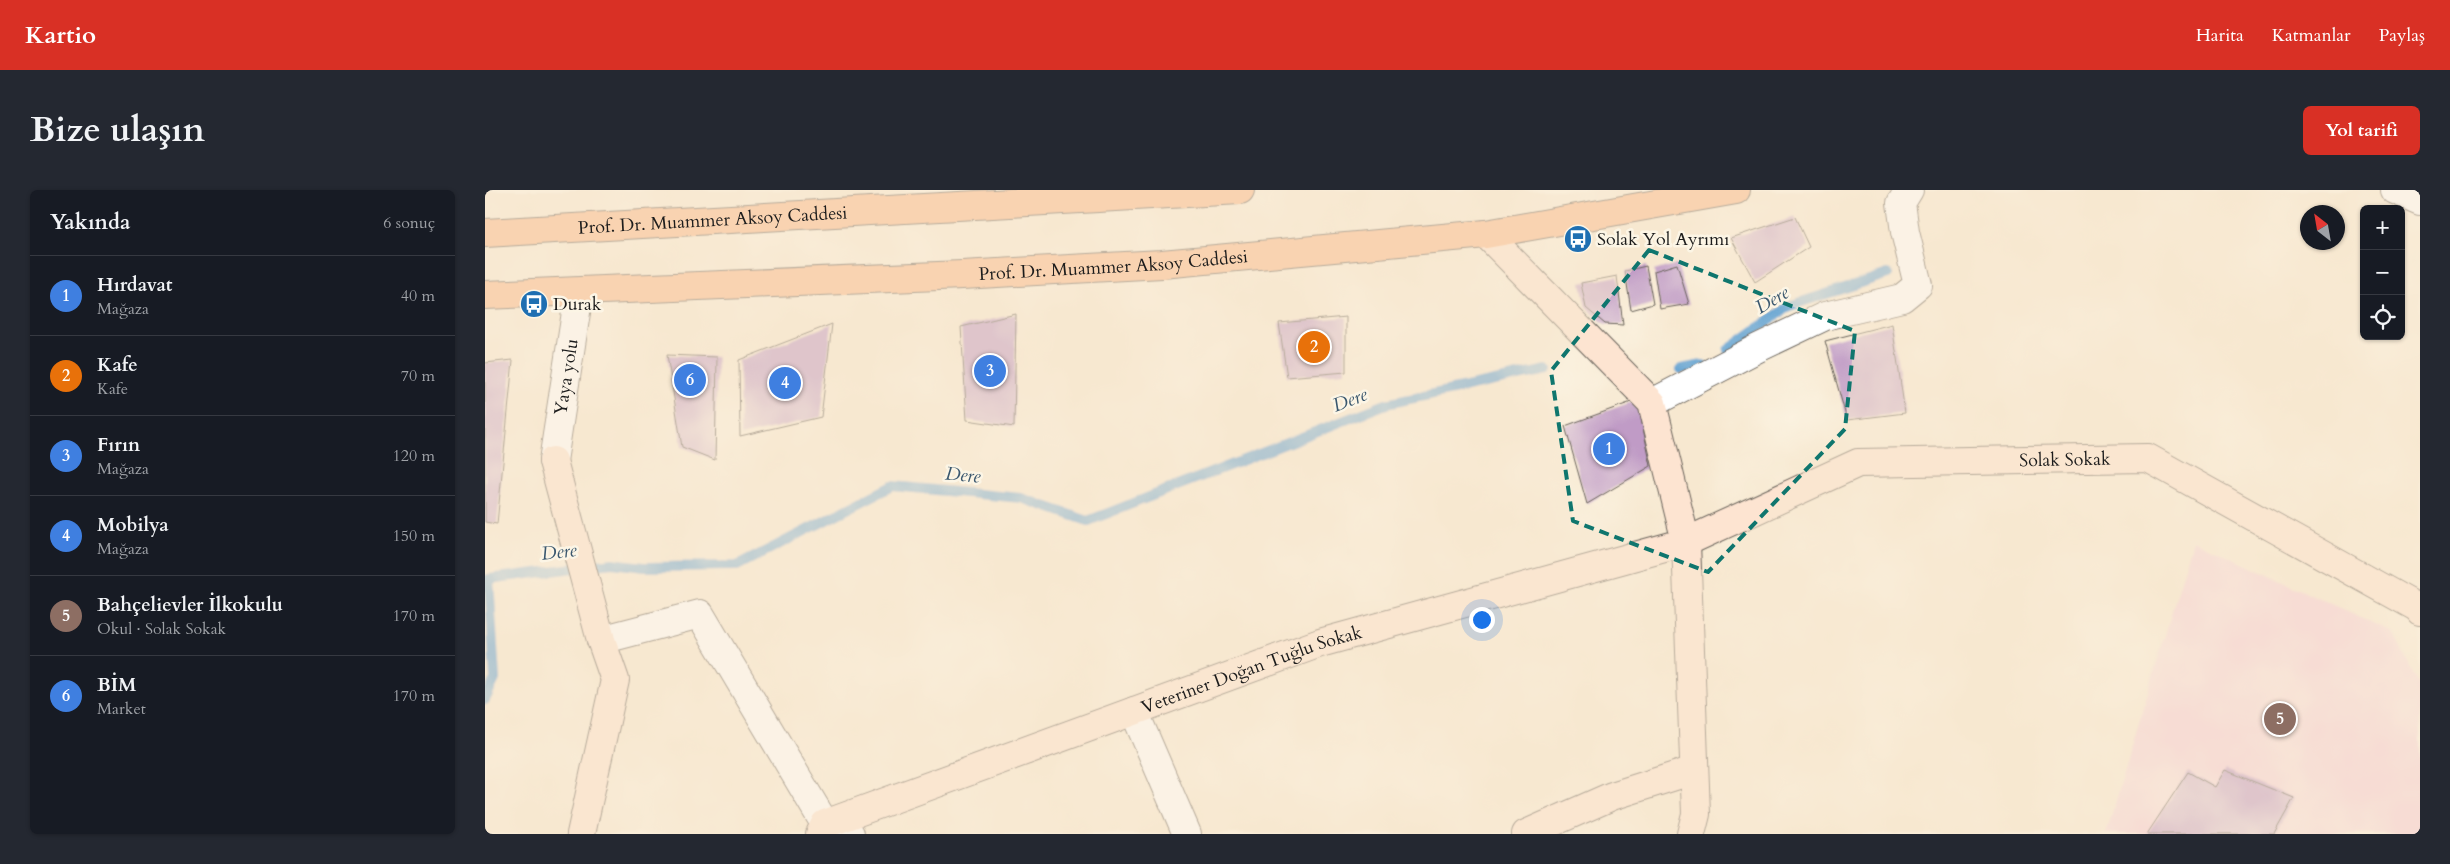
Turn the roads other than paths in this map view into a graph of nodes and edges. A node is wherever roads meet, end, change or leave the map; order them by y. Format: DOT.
graph roads {
  1 [pos="1240,190"];
  2 [pos="1736,190"];
  3 [pos="1909,190"];
  4 [pos="2395,190"];
  5 [pos="1188,192"];
  6 [pos="2420,201"];
  7 [pos="485,234"];
  8 [pos="1486,234"];
  9 [pos="579,292"];
  10 [pos="485,295"];
  11 [pos="1652,403"];
  12 [pos="1686,542"];
  13 [pos="2420,611"];
  14 [pos="601,640"];
  15 [pos="1134,711"];
  16 [pos="1694,770"];
  17 [pos="823,829"];
  18 [pos="581,834"];
  19 [pos="850,834"];
  20 [pos="1187,834"];
  21 [pos="1526,834"];
  22 [pos="1691,834"];
  1 -- 5 [label="highway, Prof. Dr. Muammer Aksoy Caddesi"];
  2 -- 8 [label="highway, Prof. Dr. Muammer Aksoy Caddesi"];
  3 -- 11 [label="street"];
  4 -- 6 [label="street"];
  5 -- 7 [label="highway, Prof. Dr. Muammer Aksoy Caddesi"];
  8 -- 9 [label="highway, Prof. Dr. Muammer Aksoy Caddesi"];
  8 -- 11 [label="street"];
  9 -- 10 [label="highway, Prof. Dr. Muammer Aksoy Caddesi"];
  9 -- 14 [label="street, Yaya yolu"];
  11 -- 12 [label="street"];
  12 -- 13 [label="street, Solak Sokak"];
  12 -- 15 [label="street, Veteriner Doğan Tuğlu Sokak"];
  12 -- 16 [label="street"];
  14 -- 17 [label="street"];
  14 -- 18 [label="street"];
  15 -- 17 [label="street, Veteriner Doğan Tuğlu Sokak"];
  15 -- 20 [label="street"];
  16 -- 21 [label="street"];
  16 -- 22 [label="street"];
  17 -- 19 [label="street"];
}
